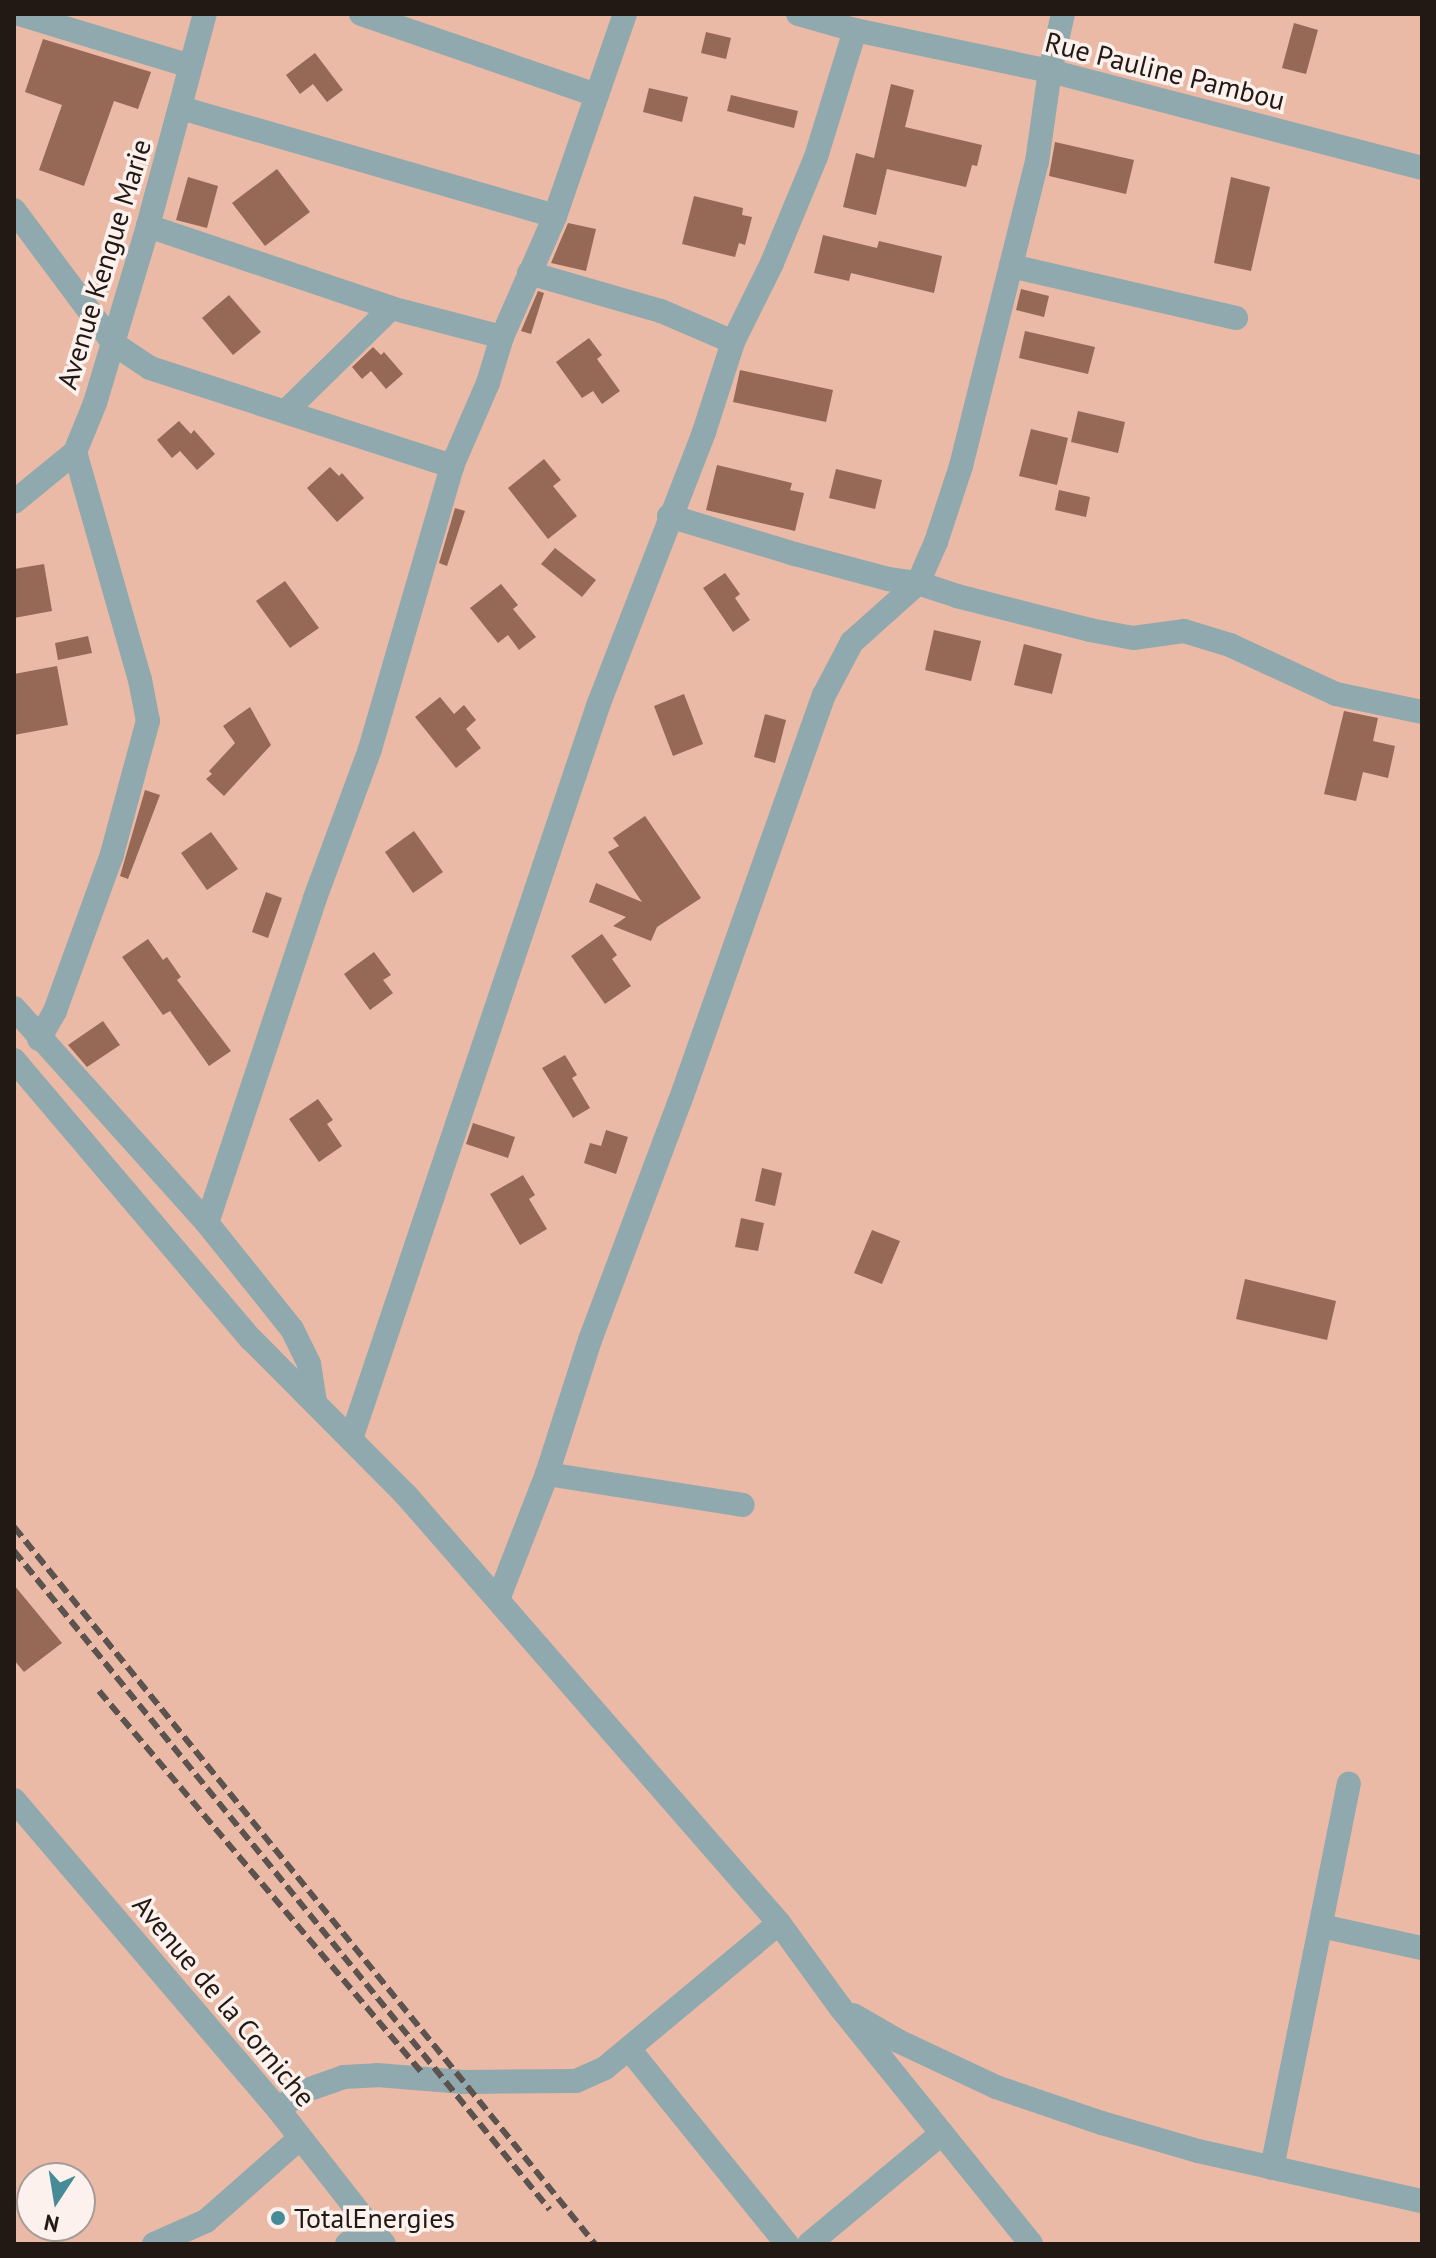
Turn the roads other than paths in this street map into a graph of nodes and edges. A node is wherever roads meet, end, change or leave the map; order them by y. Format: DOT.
graph roads {
  1 [pos="19,14"];
  2 [pos="205,14"];
  3 [pos="361,14"];
  4 [pos="625,14"];
  5 [pos="798,14"];
  6 [pos="1063,14"];
  7 [pos="855,30"];
  8 [pos="190,66"];
  9 [pos="1050,71"];
  10 [pos="596,95"];
  11 [pos="181,108"];
  12 [pos="1422,168"];
  13 [pos="14,210"];
  14 [pos="555,216"];
  15 [pos="148,226"];
  16 [pos="1011,266"];
  17 [pos="529,273"];
  18 [pos="391,308"];
  19 [pos="1236,318"];
  20 [pos="502,337"];
  21 [pos="733,342"];
  22 [pos="114,344"];
  23 [pos="286,411"];
  24 [pos="75,452"];
  25 [pos="452,466"];
  26 [pos="14,502"];
  27 [pos="669,516"];
  28 [pos="918,583"];
  29 [pos="1422,712"];
  30 [pos="14,1008"];
  31 [pos="39,1039"];
  32 [pos="14,1060"];
  33 [pos="207,1223"];
  34 [pos="315,1403"];
  35 [pos="351,1439"];
  36 [pos="547,1474"];
  37 [pos="743,1505"];
  38 [pos="499,1597"];
  39 [pos="1349,1784"];
  40 [pos="14,1800"];
  41 [pos="779,1923"];
  42 [pos="1321,1926"];
  43 [pos="1422,1948"];
  44 [pos="840,2007"];
  45 [pos="629,2049"];
  46 [pos="278,2109"];
  47 [pos="942,2133"];
  48 [pos="300,2138"];
  49 [pos="1272,2168"];
  50 [pos="1422,2201"];
  51 [pos="376,2236"];
  52 [pos="812,2243"];
  53 [pos="154,2244"];
  54 [pos="347,2244"];
  55 [pos="787,2244"];
  56 [pos="1031,2244"];
  1 -- 8 [label="street"];
  2 -- 8 [label="street, Avenue Kengue Marie"];
  3 -- 10 [label="street"];
  4 -- 10 [label="street"];
  5 -- 7 [label="street, Rue Pauline Pambou"];
  6 -- 9 [label="street"];
  7 -- 9 [label="street, Rue Pauline Pambou"];
  7 -- 21 [label="street"];
  8 -- 11 [label="street, Avenue Kengue Marie"];
  9 -- 12 [label="street, Rue Pauline Pambou"];
  9 -- 16 [label="street"];
  10 -- 14 [label="street"];
  11 -- 14 [label="street"];
  11 -- 15 [label="street, Avenue Kengue Marie"];
  13 -- 22 [label="street"];
  14 -- 17 [label="street"];
  15 -- 18 [label="street"];
  15 -- 22 [label="street, Avenue Kengue Marie"];
  16 -- 19 [label="street"];
  16 -- 28 [label="street"];
  17 -- 20 [label="street"];
  17 -- 21 [label="street"];
  18 -- 20 [label="street"];
  18 -- 23 [label="street"];
  20 -- 25 [label="street"];
  21 -- 27 [label="street"];
  22 -- 23 [label="street"];
  22 -- 24 [label="street, Avenue Kengue Marie"];
  23 -- 25 [label="street"];
  24 -- 26 [label="street"];
  24 -- 31 [label="street"];
  25 -- 33 [label="street"];
  27 -- 28 [label="street"];
  27 -- 35 [label="street"];
  28 -- 29 [label="street"];
  28 -- 36 [label="street"];
  30 -- 31 [label="street"];
  31 -- 33 [label="street"];
  32 -- 34 [label="street"];
  33 -- 34 [label="street"];
  34 -- 35 [label="street"];
  35 -- 38 [label="street"];
  36 -- 37 [label="street"];
  36 -- 38 [label="street"];
  38 -- 41 [label="street"];
  39 -- 42 [label="street"];
  40 -- 46 [label="street, Avenue de la Corniche"];
  41 -- 44 [label="street"];
  41 -- 45 [label="street"];
  42 -- 43 [label="street"];
  42 -- 49 [label="street"];
  44 -- 47 [label="street"];
  44 -- 49 [label="street"];
  45 -- 46 [label="street"];
  45 -- 55 [label="street"];
  46 -- 48 [label="street, Avenue de la Corniche"];
  47 -- 52 [label="street"];
  47 -- 56 [label="street"];
  48 -- 51 [label="street, Avenue de la Corniche"];
  48 -- 53 [label="street"];
  49 -- 50 [label="street"];
  51 -- 54 [label="street"];
}
